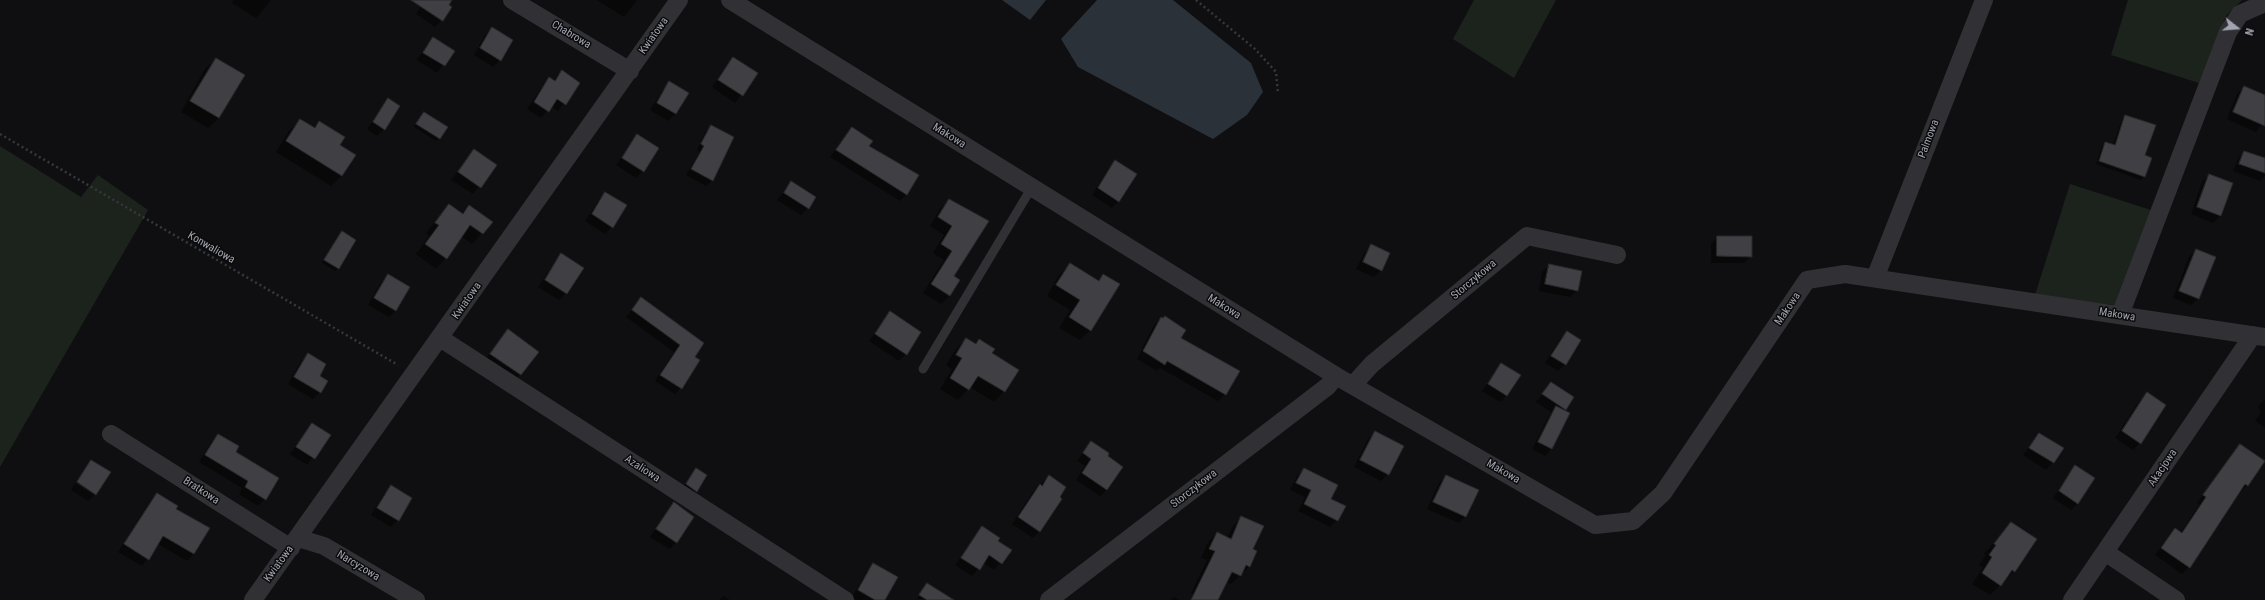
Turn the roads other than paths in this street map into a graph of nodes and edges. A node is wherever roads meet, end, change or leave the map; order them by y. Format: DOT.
graph roads {
  1 [pos="512,0"];
  2 [pos="679,0"];
  3 [pos="730,0"];
  4 [pos="1984,0"];
  5 [pos="2265,3"];
  6 [pos="630,71"];
  7 [pos="1032,187"];
  8 [pos="1617,255"];
  9 [pos="1874,278"];
  10 [pos="2120,315"];
  11 [pos="2259,336"];
  12 [pos="440,338"];
  13 [pos="924,369"];
  14 [pos="1336,376"];
  15 [pos="1353,385"];
  16 [pos="111,434"];
  17 [pos="294,543"];
  18 [pos="2105,552"];
  19 [pos="253,600"];
  20 [pos="416,600"];
  21 [pos="845,600"];
  22 [pos="1050,600"];
  23 [pos="2072,600"];
  24 [pos="2176,600"];
  1 -- 6 [label="street, Chabrowa"];
  2 -- 6 [label="street, Kwiatowa"];
  3 -- 7 [label="street, Makowa"];
  4 -- 9 [label="street, Palmowa"];
  5 -- 10 [label="street"];
  6 -- 12 [label="street, Kwiatowa"];
  7 -- 13 [label="lane"];
  7 -- 14 [label="street, Makowa"];
  8 -- 15 [label="street, Storczykowa"];
  9 -- 10 [label="street, Makowa"];
  9 -- 15 [label="street, Makowa"];
  10 -- 11 [label="street, Makowa"];
  11 -- 18 [label="street, Akacjowa"];
  12 -- 17 [label="street, Kwiatowa"];
  12 -- 21 [label="street, Azaliowa"];
  14 -- 15 [label="street, Makowa"];
  14 -- 22 [label="street, Storczykowa"];
  16 -- 17 [label="street, Bratkowa"];
  17 -- 19 [label="street, Kwiatowa"];
  17 -- 20 [label="street, Narcyzowa"];
  18 -- 23 [label="street, Akacjowa"];
  18 -- 24 [label="street"];
}
